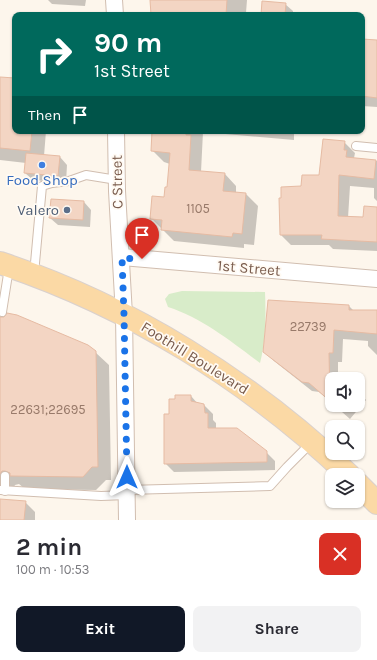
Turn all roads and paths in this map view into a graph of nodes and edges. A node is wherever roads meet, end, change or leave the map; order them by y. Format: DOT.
graph roads {
  1 [pos="114,0"];
  2 [pos="115,12"];
  3 [pos="116,134"];
  4 [pos="356,146"];
  5 [pos="377,148"];
  6 [pos="117,180"];
  7 [pos="122,258"];
  8 [pos="5,264"];
  9 [pos="34,275"];
  10 [pos="377,279"];
  11 [pos="2,312"];
  12 [pos="124,315"];
  13 [pos="312,442"];
  14 [pos="341,468"];
  15 [pos="5,476"];
  16 [pos="365,485"];
  17 [pos="377,489"];
  18 [pos="365,490"];
  19 [pos="3,491"];
  20 [pos="127,493"];
  21 [pos="377,503"];
  22 [pos="127,520"];
  1 -- 2 [label="street"];
  3 -- 6 [label="street, C Street"];
  4 -- 5 [label="lane"];
  6 -- 7 [label="street, C Street"];
  6 -- 9 [label="lane"];
  7 -- 10 [label="street, 1st Street"];
  7 -- 12 [label="street, C Street"];
  8 -- 9 [label="main road, Foothill Boulevard"];
  8 -- 11 [label="lane"];
  9 -- 12 [label="main road, Foothill Boulevard"];
  12 -- 13 [label="main road, Foothill Boulevard"];
  12 -- 20 [label="street, C Street"];
  13 -- 14 [label="main road, Foothill Boulevard"];
  13 -- 20 [label="lane"];
  15 -- 19 [label="lane"];
  16 -- 17 [label="main road"];
  18 -- 21 [label="main road"];
  19 -- 20 [label="lane"];
  20 -- 22 [label="street, C Street"];
}
